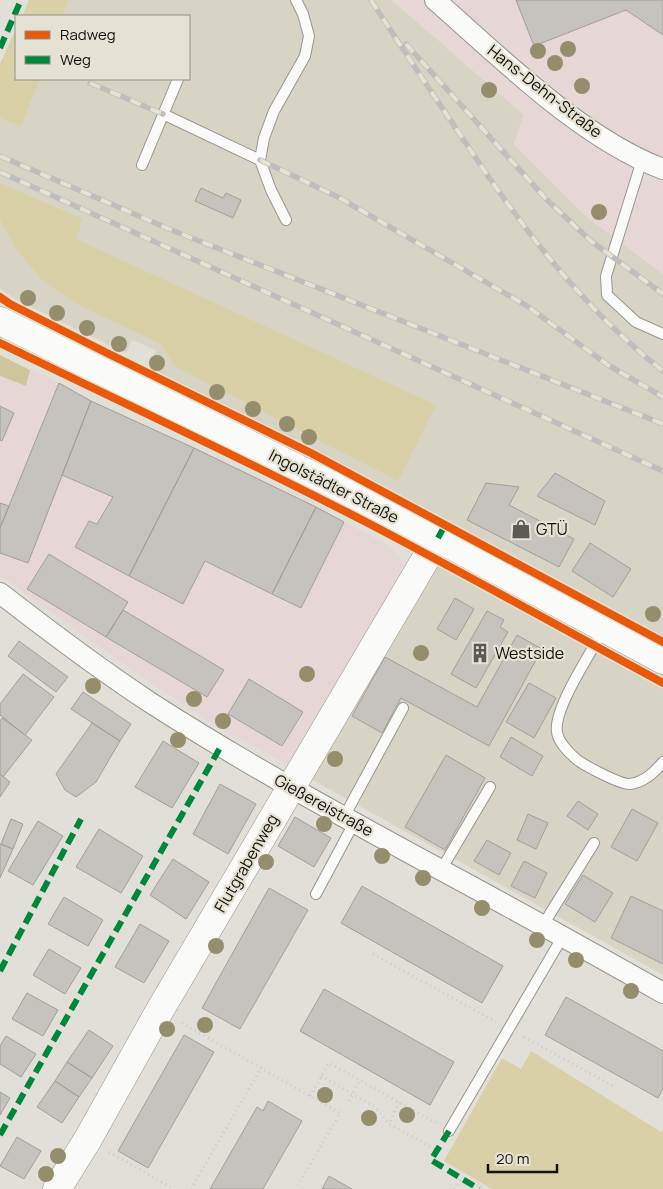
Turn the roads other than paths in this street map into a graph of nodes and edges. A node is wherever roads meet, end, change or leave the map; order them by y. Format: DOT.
graph roads {
  1 [pos="296,0"];
  2 [pos="435,0"];
  3 [pos="178,80"];
  4 [pos="163,114"];
  5 [pos="260,160"];
  6 [pos="642,160"];
  7 [pos="142,165"];
  8 [pos="663,169"];
  9 [pos="286,220"];
  10 [pos="0,321"];
  11 [pos="663,334"];
  12 [pos="438,538"];
  13 [pos="0,593"];
  14 [pos="605,628"];
  15 [pos="663,660"];
  16 [pos="403,708"];
  17 [pos="663,762"];
  18 [pos="490,787"];
  19 [pos="291,788"];
  20 [pos="349,820"];
  21 [pos="594,844"];
  22 [pos="442,870"];
  23 [pos="316,894"];
  24 [pos="543,925"];
  25 [pos="563,936"];
  26 [pos="663,993"];
  27 [pos="449,1131"];
  28 [pos="57,1189"];
  1 -- 5 [label="lane"];
  2 -- 6 [label="street, Hans-Dehn-Straße"];
  3 -- 4 [label="lane"];
  4 -- 5 [label="lane"];
  4 -- 7 [label="lane"];
  5 -- 9 [label="lane"];
  6 -- 8 [label="street, Hans-Dehn-Straße"];
  6 -- 11 [label="lane"];
  10 -- 12 [label="street, Ingolstädter Straße"];
  12 -- 14 [label="street, Ingolstädter Straße"];
  12 -- 19 [label="street, Flutgrabenweg"];
  13 -- 19 [label="street, Gießereistraße"];
  14 -- 15 [label="street, Ingolstädter Straße"];
  14 -- 17 [label="lane"];
  16 -- 20 [label="lane"];
  18 -- 22 [label="lane"];
  19 -- 20 [label="street, Gießereistraße"];
  19 -- 28 [label="street, Flutgrabenweg"];
  20 -- 22 [label="street, Gießereistraße"];
  20 -- 23 [label="lane"];
  21 -- 24 [label="lane"];
  22 -- 24 [label="street, Gießereistraße"];
  24 -- 25 [label="street, Gießereistraße"];
  25 -- 26 [label="street, Gießereistraße"];
  25 -- 27 [label="lane"];
}
